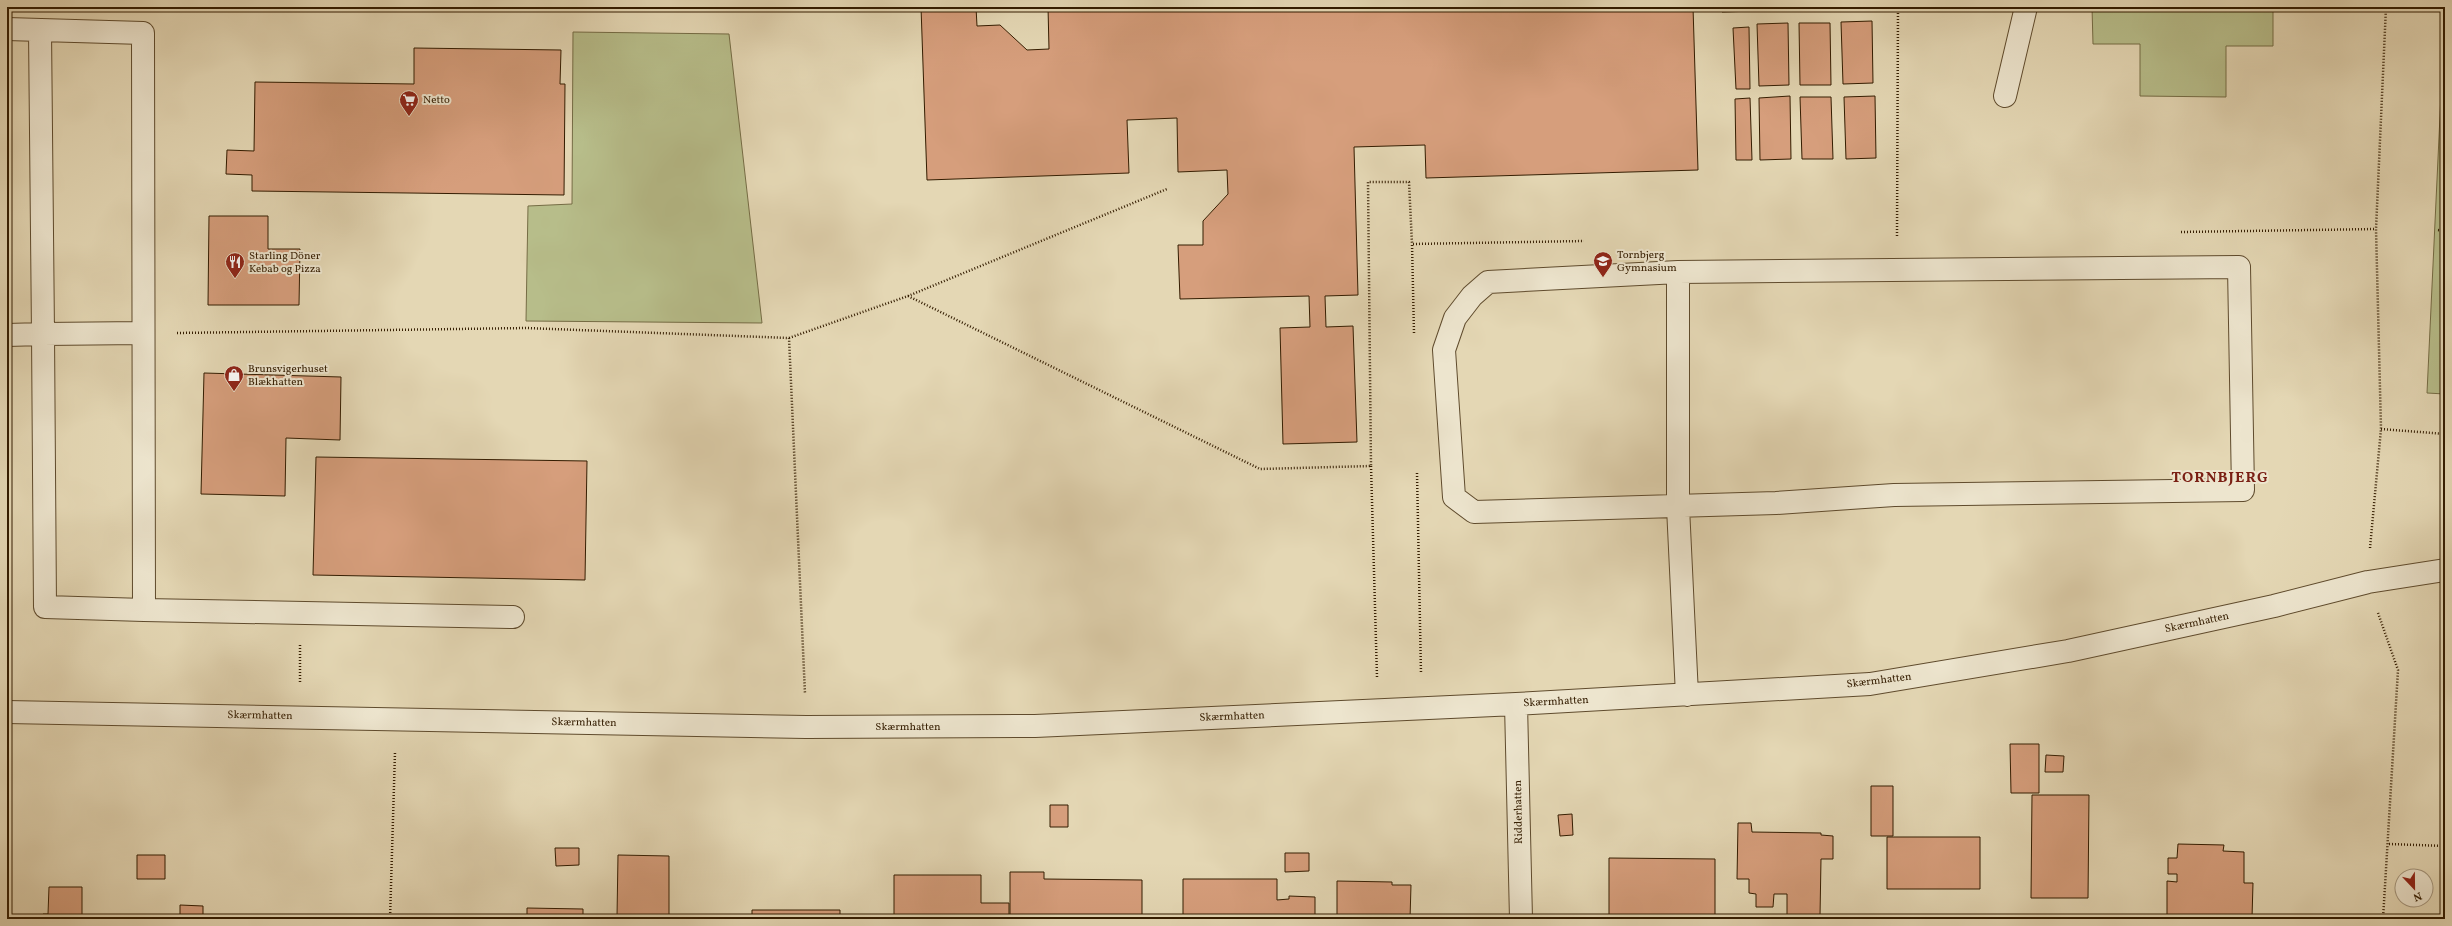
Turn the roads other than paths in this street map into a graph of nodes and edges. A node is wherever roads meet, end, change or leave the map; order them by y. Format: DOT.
graph roads {
  1 [pos="2026,7"];
  2 [pos="7,29"];
  3 [pos="40,30"];
  4 [pos="2005,96"];
  5 [pos="1678,272"];
  6 [pos="142,333"];
  7 [pos="44,334"];
  8 [pos="7,335"];
  9 [pos="1678,507"];
  10 [pos="2445,570"];
  11 [pos="144,610"];
  12 [pos="513,617"];
  13 [pos="1687,695"];
  14 [pos="1516,704"];
  15 [pos="7,712"];
  16 [pos="1521,919"];
  1 -- 4 [label="street"];
  2 -- 3 [label="street"];
  3 -- 6 [label="street"];
  3 -- 7 [label="street"];
  5 -- 9 [label="street"];
  5 -- 9 [label="street"];
  5 -- 9 [label="street"];
  6 -- 7 [label="street"];
  6 -- 11 [label="street"];
  7 -- 8 [label="street"];
  7 -- 11 [label="street"];
  9 -- 13 [label="street"];
  10 -- 13 [label="street, Skærmhatten"];
  11 -- 12 [label="street"];
  13 -- 14 [label="street, Skærmhatten"];
  14 -- 15 [label="street, Skærmhatten"];
  14 -- 16 [label="street, Ridderhatten"];
}
